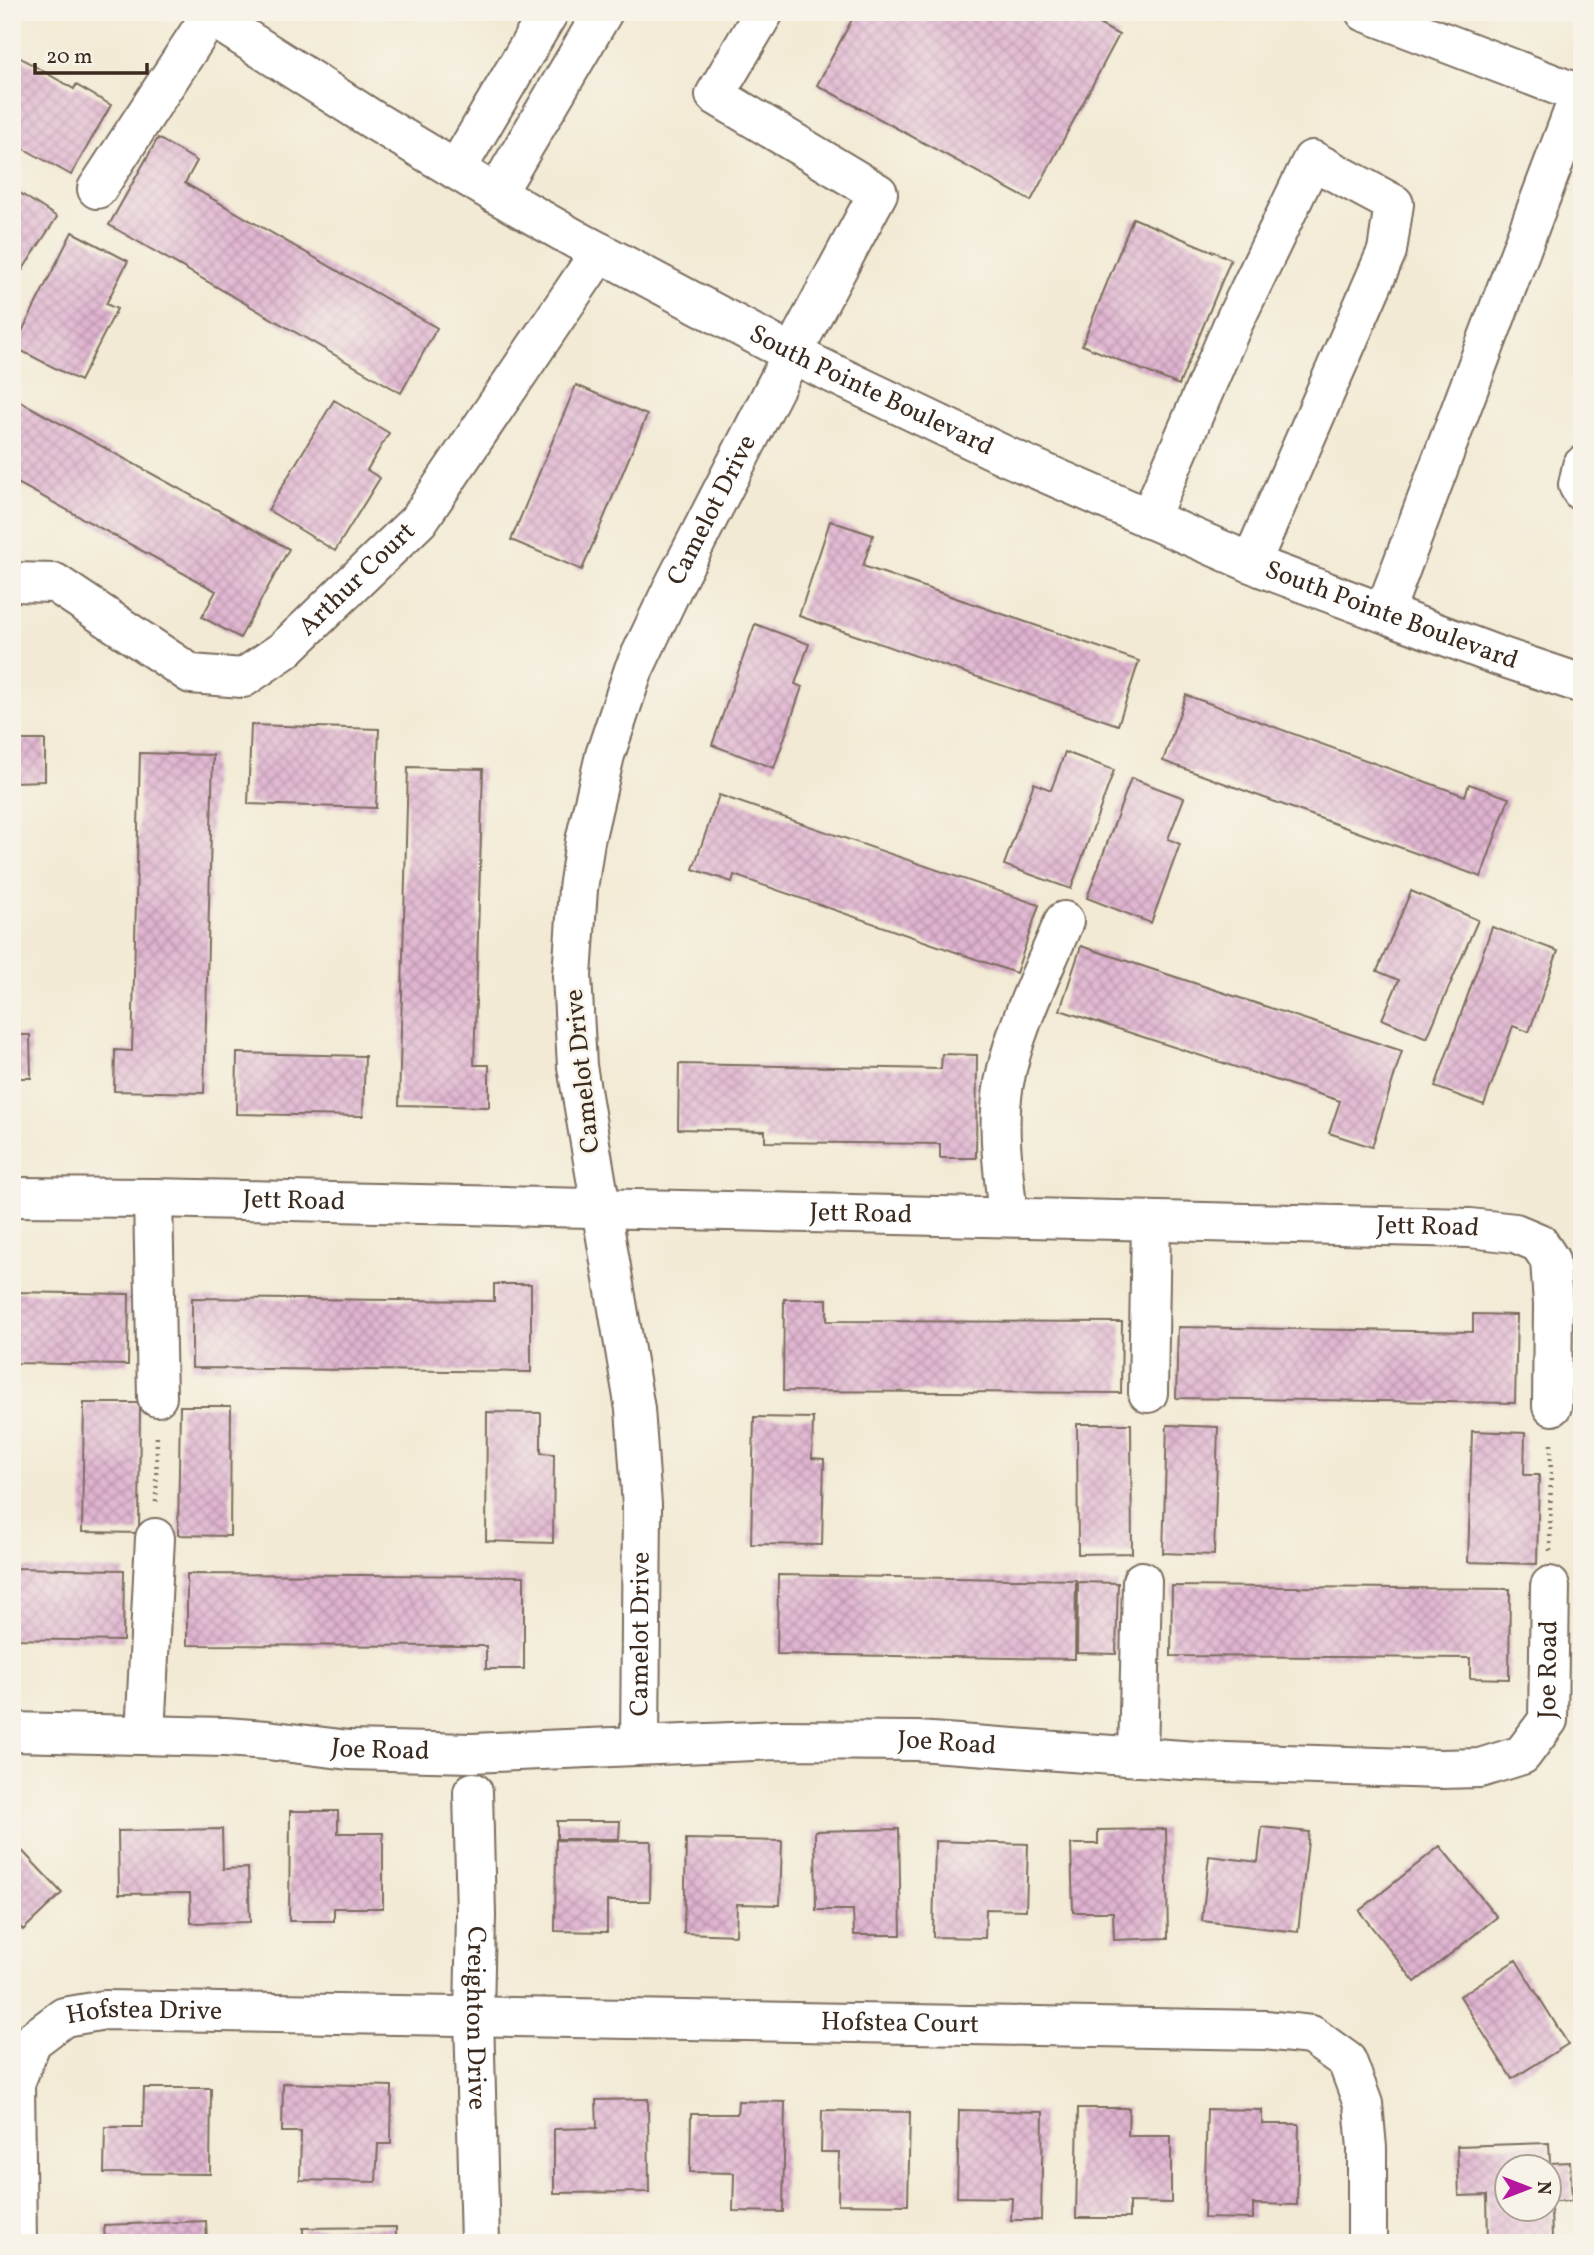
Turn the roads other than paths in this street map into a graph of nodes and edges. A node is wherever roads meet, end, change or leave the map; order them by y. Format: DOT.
graph roads {
  1 [pos="549,12"];
  2 [pos="603,12"];
  3 [pos="764,12"];
  4 [pos="1365,12"];
  5 [pos="207,14"];
  6 [pos="1581,93"];
  7 [pos="456,170"];
  8 [pos="97,189"];
  9 [pos="496,194"];
  10 [pos="600,251"];
  11 [pos="792,354"];
  12 [pos="1582,466"];
  13 [pos="1582,492"];
  14 [pos="1149,519"];
  15 [pos="1251,563"];
  16 [pos="12,582"];
  17 [pos="1384,613"];
  18 [pos="1582,684"];
  19 [pos="1064,921"];
  20 [pos="12,1197"];
  21 [pos="153,1198"];
  22 [pos="600,1208"];
  23 [pos="1008,1217"];
  24 [pos="1151,1221"];
  25 [pos="1148,1393"];
  26 [pos="157,1397"];
  27 [pos="1552,1406"];
  28 [pos="155,1538"];
  29 [pos="1142,1581"];
  30 [pos="1550,1586"];
  31 [pos="12,1732"];
  32 [pos="145,1735"];
  33 [pos="640,1744"];
  34 [pos="1138,1756"];
  35 [pos="473,1793"];
  36 [pos="257,2013"];
  37 [pos="474,2016"];
  38 [pos="17,2243"];
  39 [pos="480,2243"];
  40 [pos="1367,2243"];
  1 -- 7 [label="street"];
  2 -- 9 [label="street"];
  3 -- 11 [label="street, Camelot Drive"];
  4 -- 6 [label="street"];
  5 -- 7 [label="street, South Pointe Boulevard"];
  5 -- 8 [label="street"];
  6 -- 17 [label="street"];
  7 -- 9 [label="street, South Pointe Boulevard"];
  9 -- 10 [label="street, South Pointe Boulevard"];
  10 -- 11 [label="street, South Pointe Boulevard"];
  10 -- 16 [label="street, Arthur Court"];
  11 -- 14 [label="street, South Pointe Boulevard"];
  11 -- 22 [label="street, Camelot Drive"];
  12 -- 13 [label="street"];
  14 -- 15 [label="street, South Pointe Boulevard"];
  14 -- 15 [label="street"];
  15 -- 17 [label="street, South Pointe Boulevard"];
  17 -- 18 [label="street, South Pointe Boulevard"];
  19 -- 23 [label="street"];
  20 -- 21 [label="street, Jett Road"];
  21 -- 22 [label="street, Jett Road"];
  21 -- 26 [label="street"];
  22 -- 23 [label="street, Jett Road"];
  22 -- 33 [label="street, Camelot Drive"];
  23 -- 24 [label="street, Jett Road"];
  24 -- 25 [label="street"];
  24 -- 27 [label="street, Jett Road"];
  28 -- 32 [label="street"];
  29 -- 34 [label="street"];
  30 -- 34 [label="street, Joe Road"];
  31 -- 32 [label="street, Joe Road"];
  32 -- 33 [label="street, Joe Road"];
  33 -- 34 [label="street, Joe Road"];
  35 -- 37 [label="street, Creighton Drive"];
  36 -- 37 [label="street, Hofstea Court"];
  36 -- 38 [label="street, Hofstea Drive"];
  37 -- 39 [label="street, Creighton Drive"];
  37 -- 40 [label="street, Hofstea Court"];
}
